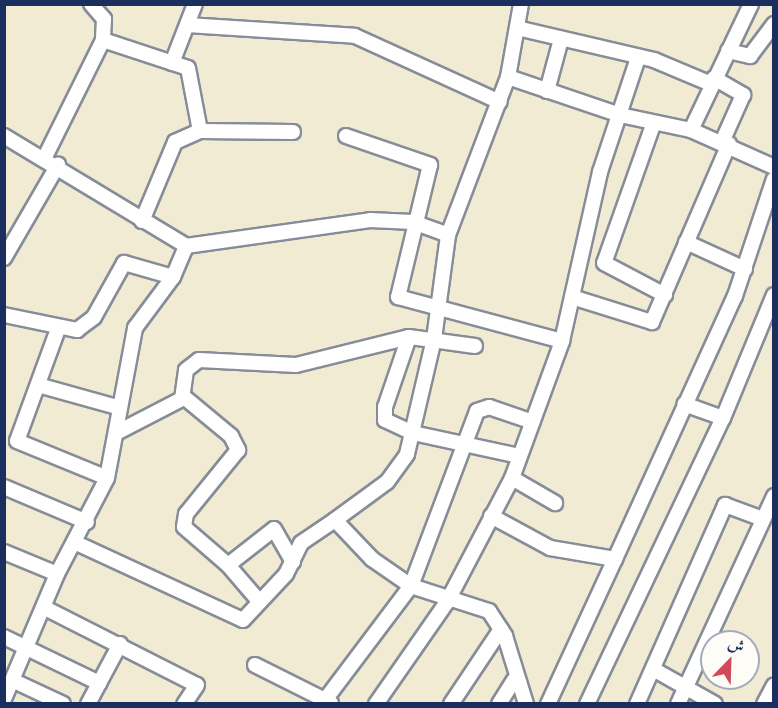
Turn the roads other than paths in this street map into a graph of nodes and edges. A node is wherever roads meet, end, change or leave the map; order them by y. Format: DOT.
graph roads {
  1 [pos="91,4"];
  2 [pos="195,4"];
  3 [pos="521,4"];
  4 [pos="751,4"];
  5 [pos="774,24"];
  6 [pos="187,25"];
  7 [pos="517,28"];
  8 [pos="561,39"];
  9 [pos="103,40"];
  10 [pos="728,51"];
  11 [pos="638,58"];
  12 [pos="172,63"];
  13 [pos="508,76"];
  14 [pos="712,81"];
  15 [pos="547,91"];
  16 [pos="500,102"];
  17 [pos="620,115"];
  18 [pos="653,125"];
  19 [pos="200,130"];
  20 [pos="691,130"];
  21 [pos="293,132"];
  22 [pos="4,136"];
  23 [pos="346,136"];
  24 [pos="725,143"];
  25 [pos="45,157"];
  26 [pos="58,165"];
  27 [pos="774,168"];
  28 [pos="774,179"];
  29 [pos="142,221"];
  30 [pos="413,222"];
  31 [pos="448,235"];
  32 [pos="686,242"];
  33 [pos="186,246"];
  34 [pos="4,258"];
  35 [pos="745,269"];
  36 [pos="173,277"];
  37 [pos="665,295"];
  38 [pos="774,295"];
  39 [pos="572,297"];
  40 [pos="440,307"];
  41 [pos="4,315"];
  42 [pos="58,329"];
  43 [pos="409,337"];
  44 [pos="434,339"];
  45 [pos="562,341"];
  46 [pos="475,346"];
  47 [pos="38,385"];
  48 [pos="184,397"];
  49 [pos="684,404"];
  50 [pos="117,407"];
  51 [pos="723,418"];
  52 [pos="533,422"];
  53 [pos="116,432"];
  54 [pos="413,433"];
  55 [pos="467,444"];
  56 [pos="519,456"];
  57 [pos="107,478"];
  58 [pos="512,478"];
  59 [pos="4,487"];
  60 [pos="774,496"];
  61 [pos="555,503"];
  62 [pos="491,516"];
  63 [pos="763,519"];
  64 [pos="335,520"];
  65 [pos="87,522"];
  66 [pos="74,542"];
  67 [pos="4,552"];
  68 [pos="615,559"];
  69 [pos="293,562"];
  70 [pos="228,565"];
  71 [pos="57,574"];
  72 [pos="411,586"];
  73 [pos="258,600"];
  74 [pos="447,602"];
  75 [pos="45,608"];
  76 [pos="501,629"];
  77 [pos="4,637"];
  78 [pos="120,644"];
  79 [pos="30,647"];
  80 [pos="255,665"];
  81 [pos="653,669"];
  82 [pos="514,680"];
  83 [pos="14,681"];
  84 [pos="99,683"];
  85 [pos="774,685"];
  86 [pos="686,687"];
  87 [pos="4,699"];
  88 [pos="326,702"];
  89 [pos="63,704"];
  90 [pos="88,704"];
  91 [pos="184,704"];
  92 [pos="376,704"];
  93 [pos="450,704"];
  94 [pos="499,704"];
  95 [pos="526,704"];
  96 [pos="548,704"];
  97 [pos="587,704"];
  98 [pos="637,704"];
  99 [pos="678,704"];
  100 [pos="715,704"];
  101 [pos="764,704"];
  1 -- 9 [label="street"];
  2 -- 6 [label="street"];
  3 -- 7 [label="street"];
  4 -- 10 [label="street"];
  5 -- 10 [label="street"];
  6 -- 12 [label="street"];
  6 -- 16 [label="street"];
  7 -- 8 [label="street"];
  7 -- 13 [label="street"];
  8 -- 11 [label="street"];
  8 -- 15 [label="street"];
  9 -- 12 [label="street"];
  9 -- 25 [label="street"];
  10 -- 14 [label="street"];
  11 -- 14 [label="street"];
  11 -- 17 [label="street"];
  12 -- 19 [label="street"];
  13 -- 15 [label="street"];
  13 -- 16 [label="street"];
  14 -- 20 [label="street"];
  14 -- 24 [label="street"];
  15 -- 17 [label="street"];
  16 -- 31 [label="street"];
  17 -- 18 [label="street"];
  17 -- 39 [label="street"];
  18 -- 20 [label="street"];
  18 -- 37 [label="street"];
  19 -- 21 [label="street"];
  19 -- 29 [label="street"];
  20 -- 24 [label="street"];
  22 -- 25 [label="street"];
  23 -- 30 [label="street"];
  24 -- 27 [label="street"];
  24 -- 32 [label="street"];
  25 -- 26 [label="street"];
  26 -- 29 [label="street"];
  26 -- 34 [label="street"];
  28 -- 35 [label="street"];
  29 -- 33 [label="street"];
  30 -- 31 [label="street"];
  30 -- 33 [label="street"];
  30 -- 40 [label="street"];
  31 -- 40 [label="street"];
  32 -- 35 [label="street"];
  32 -- 37 [label="street"];
  33 -- 36 [label="street"];
  35 -- 49 [label="street"];
  36 -- 42 [label="street"];
  36 -- 50 [label="street"];
  37 -- 39 [label="street"];
  38 -- 51 [label="street"];
  39 -- 45 [label="street"];
  40 -- 44 [label="street"];
  40 -- 45 [label="street"];
  41 -- 42 [label="street"];
  42 -- 47 [label="street"];
  43 -- 44 [label="street"];
  43 -- 48 [label="street"];
  43 -- 54 [label="street"];
  44 -- 46 [label="street"];
  44 -- 54 [label="street"];
  45 -- 52 [label="street"];
  47 -- 50 [label="street"];
  47 -- 57 [label="street"];
  48 -- 53 [label="street"];
  48 -- 70 [label="street"];
  49 -- 51 [label="street"];
  49 -- 68 [label="street"];
  50 -- 53 [label="street"];
  51 -- 97 [label="street"];
  52 -- 55 [label="street"];
  52 -- 56 [label="street"];
  53 -- 57 [label="street"];
  54 -- 55 [label="street"];
  54 -- 64 [label="street"];
  55 -- 56 [label="street"];
  55 -- 72 [label="street"];
  56 -- 58 [label="street"];
  57 -- 65 [label="street"];
  58 -- 61 [label="street"];
  58 -- 62 [label="street"];
  59 -- 65 [label="street"];
  60 -- 63 [label="street"];
  62 -- 68 [label="street"];
  62 -- 74 [label="street"];
  63 -- 81 [label="street"];
  63 -- 86 [label="street"];
  64 -- 69 [label="street"];
  64 -- 72 [label="street"];
  65 -- 66 [label="street"];
  66 -- 71 [label="street"];
  66 -- 73 [label="street"];
  67 -- 71 [label="street"];
  68 -- 96 [label="street"];
  69 -- 70 [label="street"];
  69 -- 73 [label="street"];
  70 -- 73 [label="street"];
  71 -- 75 [label="street"];
  72 -- 74 [label="street"];
  72 -- 88 [label="street"];
  74 -- 76 [label="street"];
  74 -- 92 [label="street"];
  75 -- 78 [label="street"];
  75 -- 79 [label="street"];
  76 -- 82 [label="street"];
  76 -- 93 [label="street"];
  77 -- 79 [label="street"];
  78 -- 84 [label="street"];
  78 -- 91 [label="street"];
  79 -- 83 [label="street"];
  79 -- 84 [label="street"];
  80 -- 88 [label="street"];
  81 -- 86 [label="street"];
  81 -- 98 [label="street"];
  82 -- 94 [label="street"];
  82 -- 95 [label="street"];
  83 -- 87 [label="street"];
  83 -- 89 [label="street"];
  84 -- 90 [label="street"];
  85 -- 101 [label="street"];
  86 -- 99 [label="street"];
  86 -- 100 [label="street"];
}
